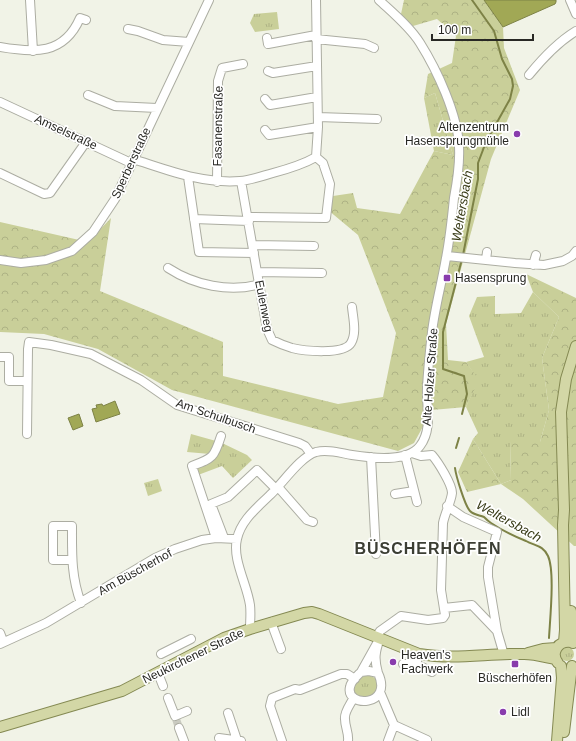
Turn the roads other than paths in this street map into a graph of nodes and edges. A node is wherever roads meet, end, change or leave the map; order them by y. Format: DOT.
graph roads {
  1 [pos="30,0"];
  2 [pos="209,0"];
  3 [pos="316,0"];
  4 [pos="379,0"];
  5 [pos="570,0"];
  6 [pos="576,14"];
  7 [pos="86,20"];
  8 [pos="128,29"];
  9 [pos="576,31"];
  10 [pos="316,37"];
  11 [pos="267,38"];
  12 [pos="189,42"];
  13 [pos="0,47"];
  14 [pos="374,48"];
  15 [pos="33,51"];
  16 [pos="243,64"];
  17 [pos="317,66"];
  18 [pos="268,71"];
  19 [pos="529,75"];
  20 [pos="88,95"];
  21 [pos="317,97"];
  22 [pos="265,99"];
  23 [pos="0,102"];
  24 [pos="157,108"];
  25 [pos="318,117"];
  26 [pos="377,119"];
  27 [pos="318,127"];
  28 [pos="266,130"];
  29 [pos="86,142"];
  30 [pos="316,158"];
  31 [pos="132,161"];
  32 [pos="0,173"];
  33 [pos="188,177"];
  34 [pos="241,181"];
  35 [pos="217,182"];
  36 [pos="194,219"];
  37 [pos="248,219"];
  38 [pos="314,246"];
  39 [pos="254,249"];
  40 [pos="576,251"];
  41 [pos="536,255"];
  42 [pos="447,256"];
  43 [pos="0,260"];
  44 [pos="533,265"];
  45 [pos="168,268"];
  46 [pos="258,272"];
  47 [pos="322,274"];
  48 [pos="260,284"];
  49 [pos="352,307"];
  50 [pos="576,346"];
  51 [pos="0,357"];
  52 [pos="27,381"];
  53 [pos="27,434"];
  54 [pos="220,436"];
  55 [pos="311,454"];
  56 [pos="408,454"];
  57 [pos="371,457"];
  58 [pos="277,488"];
  59 [pos="414,491"];
  60 [pos="395,494"];
  61 [pos="417,502"];
  62 [pos="448,506"];
  63 [pos="313,522"];
  64 [pos="220,538"];
  65 [pos="237,539"];
  66 [pos="376,554"];
  67 [pos="72,560"];
  68 [pos="81,602"];
  69 [pos="444,608"];
  70 [pos="271,622"];
  71 [pos="250,629"];
  72 [pos="497,631"];
  73 [pos="0,633"];
  74 [pos="378,638"];
  75 [pos="191,639"];
  76 [pos="2,643"];
  77 [pos="181,644"];
  78 [pos="568,644"];
  79 [pos="281,649"];
  80 [pos="161,654"];
  81 [pos="419,654"];
  82 [pos="504,654"];
  83 [pos="526,654"];
  84 [pos="188,657"];
  85 [pos="558,662"];
  86 [pos="403,664"];
  87 [pos="416,664"];
  88 [pos="574,665"];
  89 [pos="361,672"];
  90 [pos="432,672"];
  91 [pos="158,673"];
  92 [pos="378,674"];
  93 [pos="354,679"];
  94 [pos="163,686"];
  95 [pos="380,692"];
  96 [pos="168,698"];
  97 [pos="354,699"];
  98 [pos="187,711"];
  99 [pos="228,713"];
  100 [pos="394,725"];
  101 [pos="0,727"];
  102 [pos="179,728"];
  103 [pos="219,738"];
  104 [pos="427,740"];
  105 [pos="184,741"];
  106 [pos="240,741"];
  107 [pos="282,741"];
  108 [pos="348,741"];
  109 [pos="388,741"];
  110 [pos="557,741"];
  111 [pos="562,741"];
  1 -- 15 [label="street"];
  2 -- 12 [label="street, Sperberstraße"];
  3 -- 10 [label="street"];
  4 -- 42 [label="street, Alte Holzer Straße"];
  5 -- 6 [label="street"];
  7 -- 15 [label="street"];
  8 -- 12 [label="street"];
  9 -- 19 [label="street"];
  10 -- 11 [label="street"];
  10 -- 14 [label="street"];
  10 -- 17 [label="street"];
  12 -- 24 [label="street, Sperberstraße"];
  13 -- 15 [label="street"];
  16 -- 35 [label="street, Fasanenstraße"];
  17 -- 18 [label="street"];
  17 -- 21 [label="street"];
  20 -- 24 [label="street"];
  21 -- 22 [label="street"];
  21 -- 25 [label="street"];
  23 -- 29 [label="street, Amselstraße"];
  24 -- 31 [label="street, Sperberstraße"];
  25 -- 26 [label="street"];
  25 -- 27 [label="street"];
  27 -- 28 [label="street"];
  27 -- 30 [label="street"];
  29 -- 31 [label="street, Amselstraße"];
  29 -- 32 [label="street"];
  30 -- 34 [label="street, Fasanenstraße"];
  30 -- 37 [label="street"];
  31 -- 33 [label="street, Fasanenstraße"];
  31 -- 43 [label="street, Sperberstraße"];
  33 -- 35 [label="street, Fasanenstraße"];
  33 -- 36 [label="street"];
  34 -- 35 [label="street, Fasanenstraße"];
  34 -- 37 [label="street, Eulenweg"];
  36 -- 37 [label="street"];
  36 -- 39 [label="street"];
  37 -- 39 [label="street, Eulenweg"];
  38 -- 39 [label="street"];
  39 -- 46 [label="street, Eulenweg"];
  40 -- 44 [label="street"];
  41 -- 44 [label="street"];
  42 -- 44 [label="street"];
  42 -- 56 [label="street, Alte Holzer Straße"];
  45 -- 48 [label="street"];
  46 -- 47 [label="street, Eulenweg"];
  46 -- 48 [label="street, Eulenweg"];
  48 -- 49 [label="street, Eulenweg"];
  50 -- 78 [label="main road"];
  51 -- 52 [label="street"];
  52 -- 53 [label="street, Am Schulbusch"];
  52 -- 55 [label="street, Am Schulbusch"];
  54 -- 64 [label="street"];
  55 -- 57 [label="street"];
  55 -- 58 [label="street"];
  56 -- 57 [label="street"];
  56 -- 59 [label="street"];
  56 -- 62 [label="street"];
  57 -- 66 [label="street"];
  58 -- 63 [label="street"];
  58 -- 64 [label="street"];
  58 -- 65 [label="street"];
  59 -- 60 [label="street"];
  59 -- 61 [label="street"];
  62 -- 69 [label="street"];
  62 -- 72 [label="street"];
  64 -- 65 [label="street, Am Büscherhof"];
  64 -- 68 [label="street, Am Büscherhof"];
  65 -- 71 [label="street"];
  67 -- 67 [label="street"];
  67 -- 68 [label="street"];
  68 -- 76 [label="street, Am Büscherhof"];
  69 -- 72 [label="street"];
  69 -- 74 [label="street"];
  70 -- 71 [label="main road, Neukirchener Straße"];
  70 -- 74 [label="main road, Neukirchener Straße"];
  70 -- 79 [label="street"];
  71 -- 84 [label="main road, Neukirchener Straße"];
  72 -- 82 [label="street"];
  73 -- 76 [label="street, Am Büscherhof"];
  74 -- 81 [label="main road, Neukirchener Straße"];
  74 -- 89 [label="street"];
  74 -- 92 [label="street"];
  75 -- 77 [label="street"];
  77 -- 80 [label="street"];
  77 -- 84 [label="street"];
  78 -- 83 [label="main road, Neukirchener Straße"];
  78 -- 85 [label="main road"];
  81 -- 82 [label="main road, Neukirchener Straße"];
  81 -- 87 [label="street"];
  82 -- 83 [label="main road, Neukirchener Straße"];
  83 -- 85 [label="main road, Neukirchener Straße"];
  84 -- 91 [label="main road, Neukirchener Straße"];
  85 -- 88 [label="main road, Neukirchener Straße"];
  85 -- 110 [label="main road"];
  86 -- 87 [label="street"];
  87 -- 90 [label="street"];
  88 -- 111 [label="main road"];
  89 -- 92 [label="street"];
  89 -- 93 [label="street"];
  91 -- 94 [label="street"];
  91 -- 101 [label="main road, Neukirchener Straße"];
  92 -- 95 [label="street"];
  93 -- 97 [label="street"];
  93 -- 107 [label="street"];
  95 -- 97 [label="street"];
  95 -- 100 [label="street"];
  96 -- 98 [label="street"];
  97 -- 108 [label="street"];
  99 -- 106 [label="street"];
  100 -- 104 [label="street"];
  100 -- 109 [label="street"];
  102 -- 105 [label="street"];
  103 -- 106 [label="street"];
}
